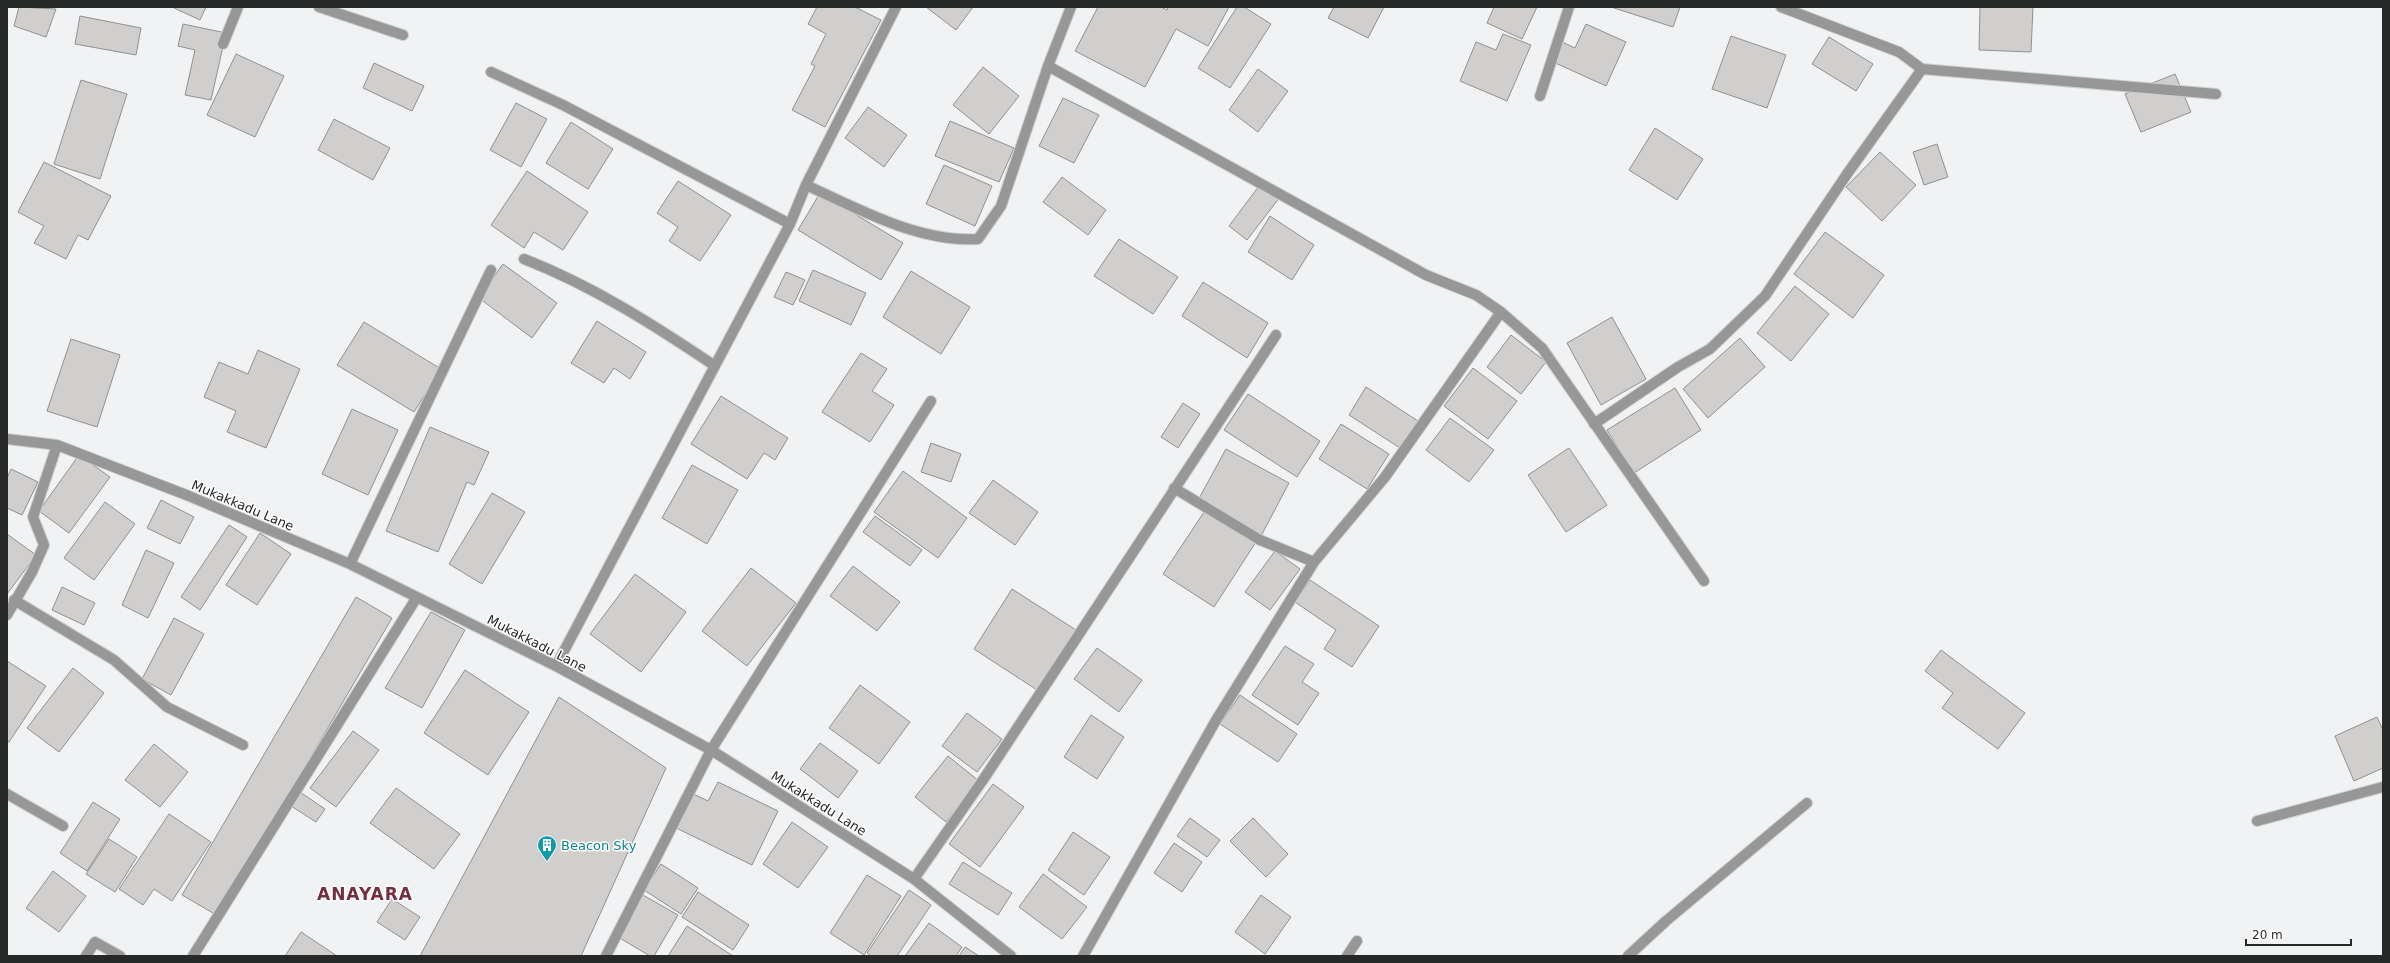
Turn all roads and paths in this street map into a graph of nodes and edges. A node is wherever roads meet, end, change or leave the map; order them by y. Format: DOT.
graph roads {
  1 [pos="238,7"];
  2 [pos="319,7"];
  3 [pos="896,7"];
  4 [pos="1071,7"];
  5 [pos="1569,7"];
  6 [pos="1781,7"];
  7 [pos="403,35"];
  8 [pos="223,44"];
  9 [pos="1048,66"];
  10 [pos="1922,69"];
  11 [pos="491,72"];
  12 [pos="2216,94"];
  13 [pos="1540,96"];
  14 [pos="806,185"];
  15 [pos="790,224"];
  16 [pos="524,259"];
  17 [pos="491,270"];
  18 [pos="1501,312"];
  19 [pos="1276,335"];
  20 [pos="715,366"];
  21 [pos="931,401"];
  22 [pos="1594,424"];
  23 [pos="7,439"];
  24 [pos="57,445"];
  25 [pos="1174,488"];
  26 [pos="1314,562"];
  27 [pos="350,564"];
  28 [pos="1704,581"];
  29 [pos="417,597"];
  30 [pos="14,600"];
  31 [pos="7,615"];
  32 [pos="556,666"];
  33 [pos="243,745"];
  34 [pos="711,750"];
  35 [pos="2383,787"];
  36 [pos="7,794"];
  37 [pos="1807,803"];
  38 [pos="2257,821"];
  39 [pos="63,826"];
  40 [pos="914,879"];
  41 [pos="1357,941"];
  42 [pos="86,956"];
  43 [pos="120,956"];
  44 [pos="194,956"];
  45 [pos="606,956"];
  46 [pos="1012,956"];
  47 [pos="1083,956"];
  48 [pos="1347,956"];
  49 [pos="1628,956"];
  1 -- 8 [label="street"];
  2 -- 7 [label="street"];
  3 -- 14 [label="street"];
  4 -- 9 [label="street"];
  5 -- 13 [label="street"];
  6 -- 10 [label="street"];
  9 -- 14 [label="street"];
  9 -- 18 [label="street"];
  10 -- 12 [label="street"];
  10 -- 22 [label="street"];
  11 -- 15 [label="street"];
  14 -- 15 [label="street"];
  15 -- 20 [label="street"];
  16 -- 20 [label="street"];
  17 -- 27 [label="street"];
  18 -- 22 [label="street"];
  18 -- 26 [label="street"];
  19 -- 25 [label="street"];
  20 -- 32 [label="street"];
  21 -- 34 [label="street"];
  22 -- 28 [label="street"];
  23 -- 24 [label="street, Mukakkadu Lane"];
  24 -- 27 [label="street, Mukakkadu Lane"];
  24 -- 30 [label="street"];
  25 -- 26 [label="street"];
  25 -- 40 [label="street"];
  26 -- 47 [label="street"];
  27 -- 29 [label="street, Mukakkadu Lane"];
  29 -- 32 [label="street, Mukakkadu Lane"];
  29 -- 44 [label="street"];
  30 -- 31 [label="street"];
  30 -- 33 [label="street"];
  32 -- 34 [label="street, Mukakkadu Lane"];
  34 -- 40 [label="street, Mukakkadu Lane"];
  34 -- 45 [label="street"];
  35 -- 38 [label="street"];
  36 -- 39 [label="street"];
  37 -- 49 [label="street"];
  40 -- 46 [label="street, Mukakkadu Lane"];
  41 -- 48 [label="street"];
  42 -- 43 [label="street"];
}
